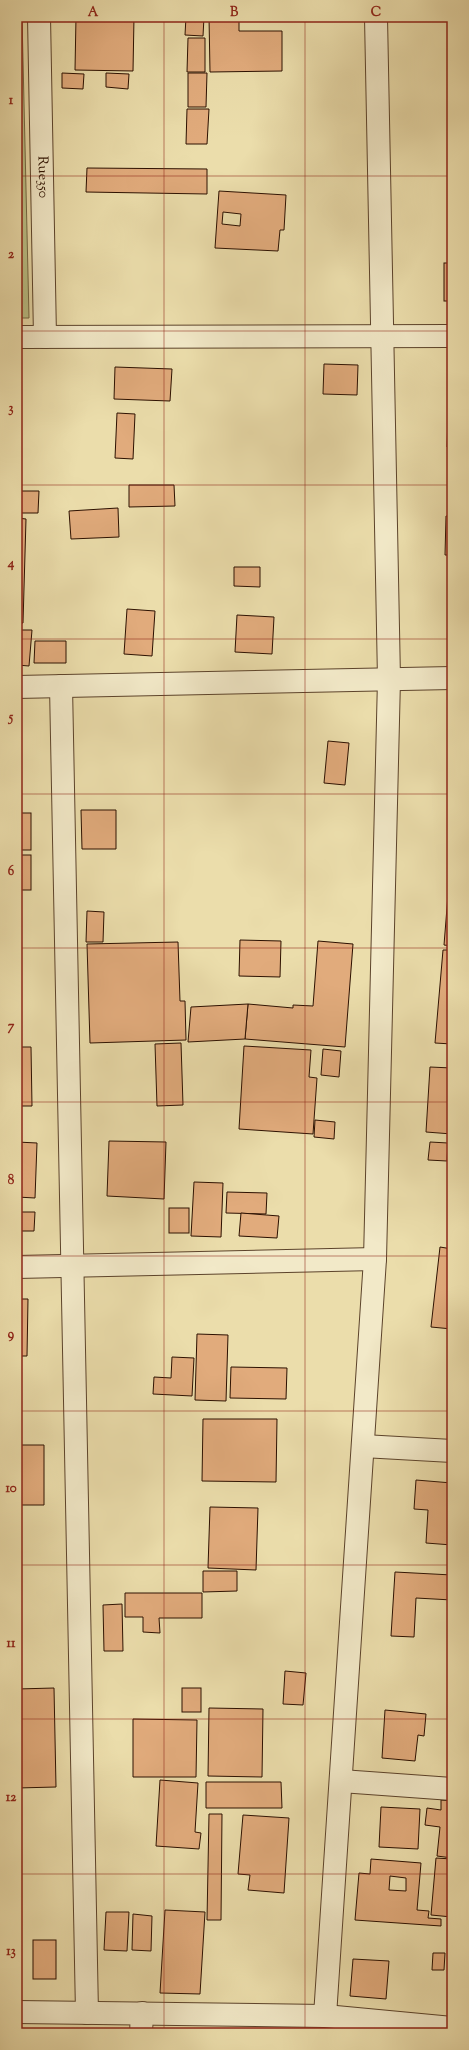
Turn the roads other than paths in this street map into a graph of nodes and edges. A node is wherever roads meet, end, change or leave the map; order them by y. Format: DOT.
graph roads {
  1 [pos="39,17"];
  2 [pos="376,17"];
  3 [pos="383,336"];
  4 [pos="452,336"];
  5 [pos="17,337"];
  6 [pos="45,337"];
  7 [pos="452,678"];
  8 [pos="389,679"];
  9 [pos="61,686"];
  10 [pos="17,687"];
  11 [pos="375,1259"];
  12 [pos="72,1266"];
  13 [pos="17,1267"];
  14 [pos="363,1446"];
  15 [pos="452,1451"];
  16 [pos="341,1781"];
  17 [pos="452,1789"];
  18 [pos="17,2012"];
  19 [pos="87,2013"];
  20 [pos="325,2016"];
  21 [pos="142,2023"];
  22 [pos="452,2028"];
  1 -- 6 [label="street, Rue350"];
  2 -- 3 [label="street"];
  3 -- 4 [label="street"];
  3 -- 6 [label="street"];
  3 -- 8 [label="street"];
  5 -- 6 [label="street"];
  7 -- 8 [label="street"];
  8 -- 9 [label="street"];
  8 -- 11 [label="street"];
  9 -- 10 [label="street"];
  9 -- 12 [label="street"];
  11 -- 12 [label="street"];
  11 -- 14 [label="street"];
  12 -- 13 [label="street"];
  12 -- 19 [label="street"];
  14 -- 15 [label="street"];
  14 -- 16 [label="street"];
  16 -- 17 [label="street"];
  16 -- 20 [label="street"];
  18 -- 19 [label="street"];
  19 -- 21 [label="street"];
  20 -- 21 [label="street"];
  20 -- 22 [label="street"];
}
